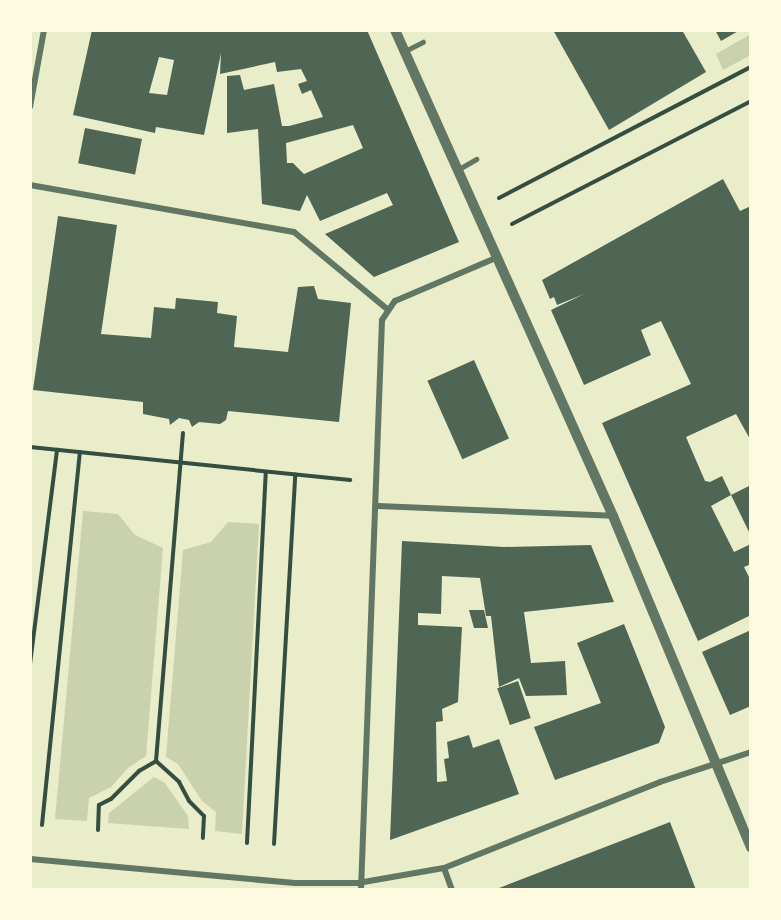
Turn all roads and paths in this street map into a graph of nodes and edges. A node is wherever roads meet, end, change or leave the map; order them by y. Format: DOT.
graph roads {
  1 [pos="44,30"];
  2 [pos="395,30"];
  3 [pos="423,42"];
  4 [pos="405,51"];
  5 [pos="751,67"];
  6 [pos="751,101"];
  7 [pos="30,107"];
  8 [pos="476,159"];
  9 [pos="459,169"];
  10 [pos="30,184"];
  11 [pos="477,210"];
  12 [pos="506,226"];
  13 [pos="498,256"];
  14 [pos="387,309"];
  15 [pos="183,433"];
  16 [pos="30,447"];
  17 [pos="57,450"];
  18 [pos="80,452"];
  19 [pos="180,463"];
  20 [pos="266,472"];
  21 [pos="295,475"];
  22 [pos="378,483"];
  23 [pos="378,506"];
  24 [pos="613,516"];
  25 [pos="30,664"];
  26 [pos="751,752"];
  27 [pos="156,761"];
  28 [pos="716,766"];
  29 [pos="42,825"];
  30 [pos="98,830"];
  31 [pos="203,838"];
  32 [pos="247,843"];
  33 [pos="274,844"];
  34 [pos="751,847"];
  35 [pos="30,860"];
  36 [pos="444,868"];
  37 [pos="360,886"];
  38 [pos="452,890"];
  1 -- 7 [label="street"];
  2 -- 4 [label="street"];
  3 -- 4 [label="lane"];
  4 -- 9 [label="street"];
  5 -- 11 [label="path"];
  6 -- 12 [label="path"];
  8 -- 9 [label="lane"];
  9 -- 11 [label="street"];
  10 -- 14 [label="street"];
  11 -- 13 [label="street"];
  13 -- 14 [label="street"];
  13 -- 24 [label="street"];
  14 -- 22 [label="street"];
  15 -- 19 [label="path"];
  16 -- 17 [label="path"];
  17 -- 18 [label="path"];
  17 -- 25 [label="path"];
  18 -- 19 [label="path"];
  18 -- 29 [label="path"];
  19 -- 20 [label="path"];
  19 -- 27 [label="path"];
  20 -- 21 [label="path"];
  20 -- 32 [label="path"];
  21 -- 22 [label="path"];
  21 -- 33 [label="path"];
  22 -- 23 [label="street"];
  23 -- 24 [label="street"];
  23 -- 37 [label="street"];
  24 -- 28 [label="street"];
  26 -- 28 [label="street"];
  27 -- 30 [label="path"];
  27 -- 31 [label="path"];
  28 -- 34 [label="street"];
  28 -- 36 [label="street"];
  35 -- 37 [label="street"];
  36 -- 37 [label="street"];
  36 -- 38 [label="street"];
}
